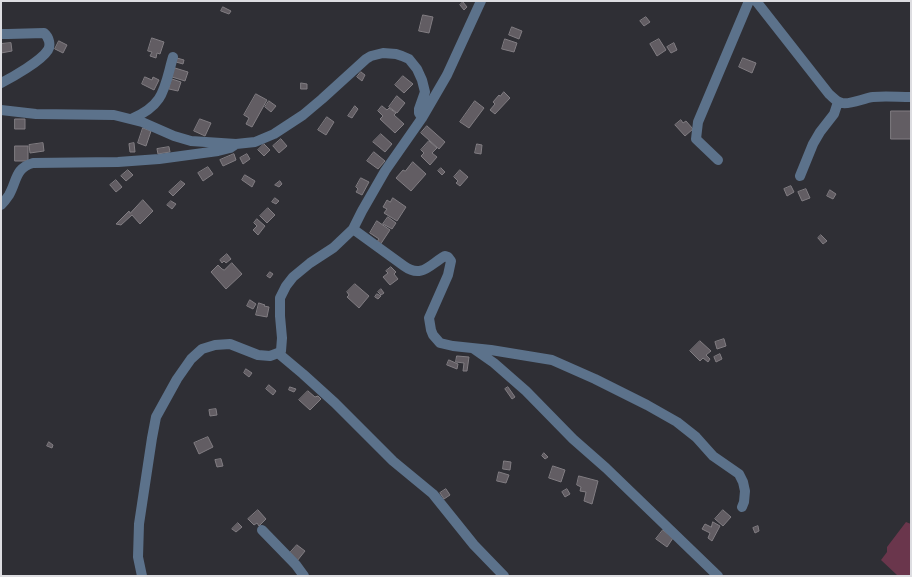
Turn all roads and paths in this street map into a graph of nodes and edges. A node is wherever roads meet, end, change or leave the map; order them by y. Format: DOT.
graph roads {
  1 [pos="481,1"];
  2 [pos="748,1"];
  3 [pos="756,1"];
  4 [pos="1,34"];
  5 [pos="173,57"];
  6 [pos="1,83"];
  7 [pos="911,97"];
  8 [pos="838,102"];
  9 [pos="1,110"];
  10 [pos="422,118"];
  11 [pos="131,119"];
  12 [pos="236,144"];
  13 [pos="718,160"];
  14 [pos="800,176"];
  15 [pos="1,205"];
  16 [pos="353,230"];
  17 [pos="472,348"];
  18 [pos="278,354"];
  19 [pos="742,507"];
  20 [pos="262,530"];
  21 [pos="142,576"];
  22 [pos="304,576"];
  23 [pos="504,576"];
  24 [pos="718,576"];
  1 -- 10 [label="street"];
  2 -- 13 [label="street"];
  3 -- 8 [label="street"];
  4 -- 6 [label="street"];
  5 -- 11 [label="street"];
  7 -- 8 [label="street"];
  8 -- 14 [label="street"];
  9 -- 11 [label="street"];
  10 -- 12 [label="street"];
  10 -- 16 [label="street"];
  11 -- 12 [label="street"];
  12 -- 15 [label="street"];
  16 -- 17 [label="street"];
  16 -- 18 [label="street"];
  17 -- 19 [label="street"];
  17 -- 24 [label="street"];
  18 -- 21 [label="street"];
  18 -- 23 [label="street"];
  20 -- 22 [label="street"];
}
